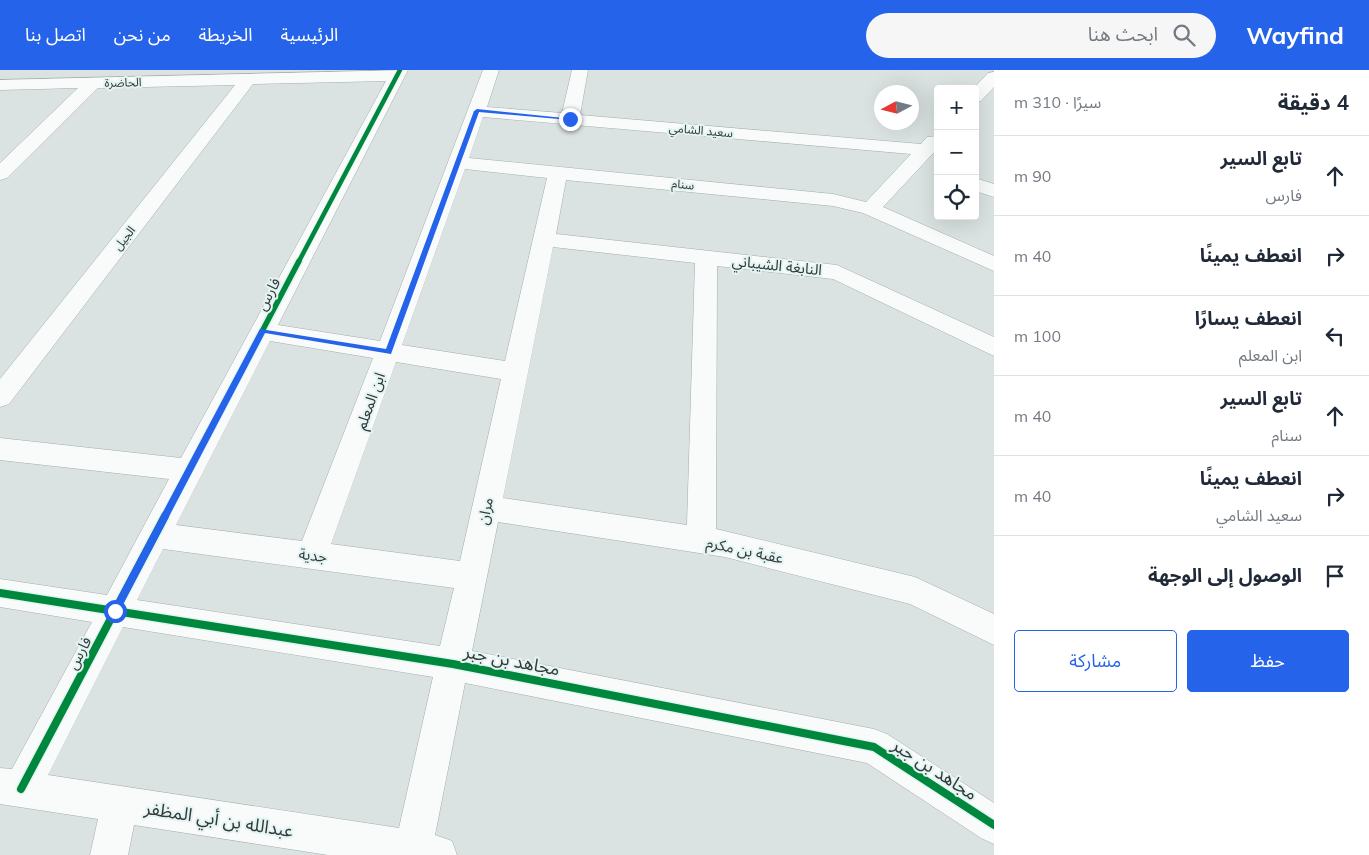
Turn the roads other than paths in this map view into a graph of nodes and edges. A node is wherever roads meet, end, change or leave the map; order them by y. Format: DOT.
graph roads {
  1 [pos="491,70"];
  2 [pos="580,70"];
  3 [pos="398,73"];
  4 [pos="994,77"];
  5 [pos="248,79"];
  6 [pos="93,83"];
  7 [pos="0,85"];
  8 [pos="979,93"];
  9 [pos="477,111"];
  10 [pos="570,119"];
  11 [pos="927,153"];
  12 [pos="458,163"];
  13 [pos="1,171"];
  14 [pos="558,172"];
  15 [pos="979,185"];
  16 [pos="994,191"];
  17 [pos="870,209"];
  18 [pos="543,239"];
  19 [pos="706,257"];
  20 [pos="994,264"];
  21 [pos="263,330"];
  22 [pos="994,347"];
  23 [pos="388,352"];
  24 [pos="515,372"];
  25 [pos="0,398"];
  26 [pos="0,449"];
  27 [pos="190,470"];
  28 [pos="486,508"];
  29 [pos="155,535"];
  30 [pos="701,540"];
  31 [pos="312,555"];
  32 [pos="471,576"];
  33 [pos="0,593"];
  34 [pos="115,611"];
  35 [pos="994,630"];
  36 [pos="453,664"];
  37 [pos="10,787"];
  38 [pos="120,804"];
  39 [pos="994,825"];
  40 [pos="426,852"];
  41 [pos="109,855"];
  1 -- 9 [label="street"];
  2 -- 10 [label="street"];
  3 -- 5 [label="street, الحاضرة"];
  3 -- 21 [label="street, فارس"];
  4 -- 8 [label="street"];
  5 -- 6 [label="street, الحاضرة"];
  5 -- 25 [label="street, الجيل"];
  6 -- 7 [label="street, الحاضرة"];
  6 -- 13 [label="street"];
  9 -- 10 [label="street, سعيد الشامي"];
  9 -- 12 [label="street"];
  10 -- 11 [label="street, سعيد الشامي"];
  11 -- 17 [label="street"];
  12 -- 14 [label="street, سنام"];
  12 -- 23 [label="street, ابن المعلم"];
  14 -- 17 [label="street, سنام"];
  14 -- 18 [label="street, مران"];
  15 -- 16 [label="street"];
  17 -- 20 [label="street, سنام"];
  18 -- 19 [label="street, النابغة الشيباني"];
  18 -- 24 [label="street, مران"];
  19 -- 22 [label="street, النابغة الشيباني"];
  19 -- 30 [label="street"];
  21 -- 23 [label="street"];
  21 -- 27 [label="street, فارس"];
  23 -- 24 [label="street"];
  23 -- 31 [label="street, ابن المعلم"];
  24 -- 28 [label="street, مران"];
  26 -- 27 [label="street"];
  27 -- 29 [label="street, فارس"];
  28 -- 30 [label="street, عقبة بن مكرم"];
  28 -- 32 [label="street, مران"];
  29 -- 31 [label="street, جدية"];
  29 -- 34 [label="street, فارس"];
  30 -- 35 [label="street, عقبة بن مكرم"];
  31 -- 32 [label="street, جدية"];
  32 -- 36 [label="street, مران"];
  33 -- 34 [label="street, مجاهد بن جبر"];
  34 -- 36 [label="street, مجاهد بن جبر"];
  34 -- 37 [label="street, فارس"];
  36 -- 39 [label="street, مجاهد بن جبر"];
  36 -- 40 [label="street, مران"];
  37 -- 38 [label="street, عبدالله بن أبي المظفر"];
  38 -- 40 [label="street, عبدالله بن أبي المظفر"];
  38 -- 41 [label="street"];
}
